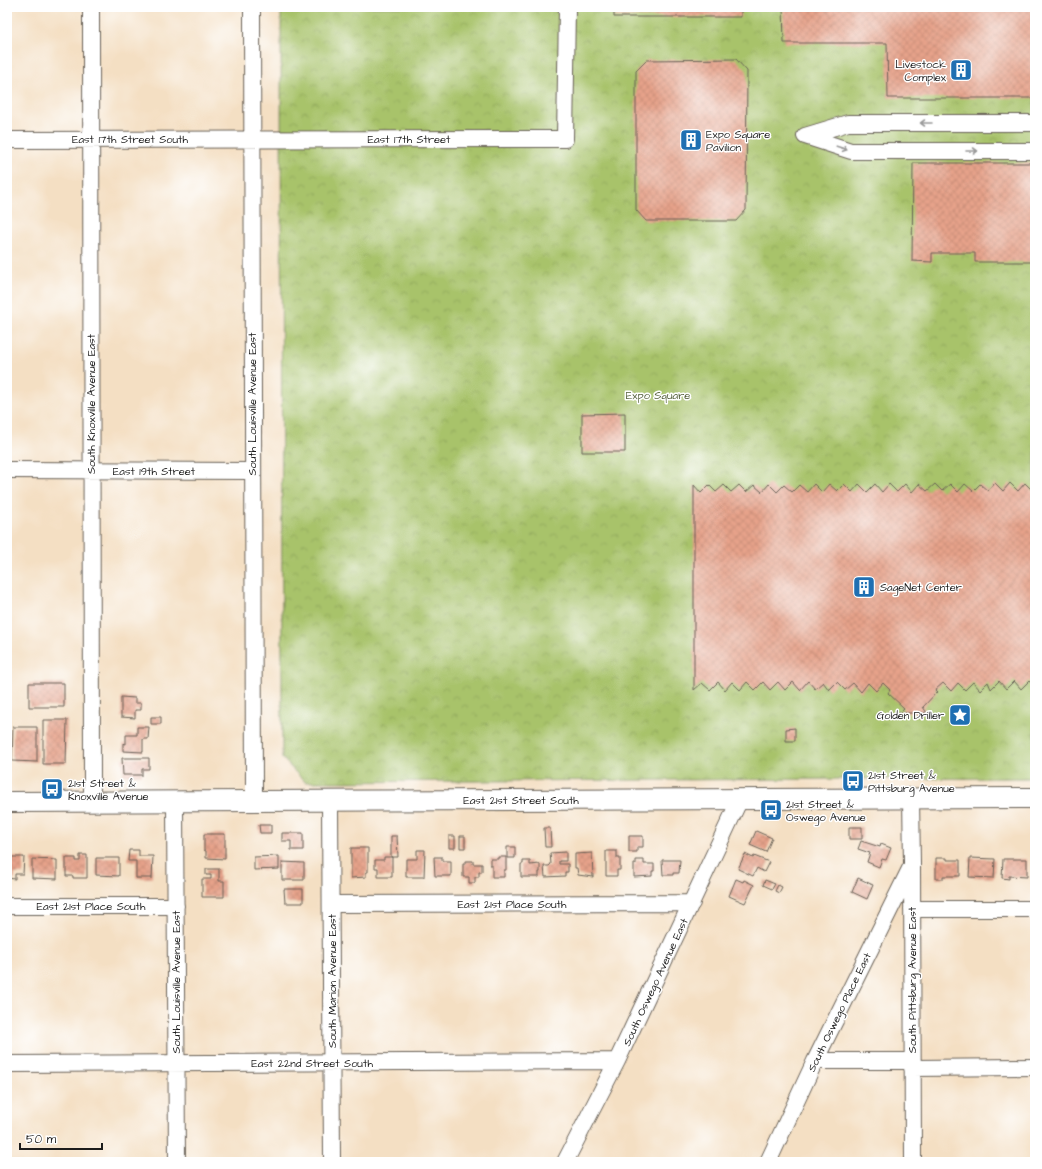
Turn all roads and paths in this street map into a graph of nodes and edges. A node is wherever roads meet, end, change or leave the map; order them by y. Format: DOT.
graph roads {
  1 [pos="91,7"];
  2 [pos="252,7"];
  3 [pos="567,7"];
  4 [pos="1035,123"];
  5 [pos="91,139"];
  6 [pos="253,139"];
  7 [pos="7,140"];
  8 [pos="1035,151"];
  9 [pos="7,470"];
  10 [pos="92,470"];
  11 [pos="252,471"];
  12 [pos="911,798"];
  13 [pos="1035,798"];
  14 [pos="740,799"];
  15 [pos="254,800"];
  16 [pos="330,800"];
  17 [pos="175,801"];
  18 [pos="7,802"];
  19 [pos="92,802"];
  20 [pos="912,864"];
  21 [pos="692,903"];
  22 [pos="331,904"];
  23 [pos="7,906"];
  24 [pos="176,906"];
  25 [pos="1035,908"];
  26 [pos="912,909"];
  27 [pos="617,1061"];
  28 [pos="815,1061"];
  29 [pos="177,1063"];
  30 [pos="332,1063"];
  31 [pos="7,1064"];
  32 [pos="912,1064"];
  33 [pos="1035,1067"];
  34 [pos="177,1162"];
  35 [pos="332,1162"];
  36 [pos="565,1162"];
  37 [pos="768,1162"];
  38 [pos="913,1162"];
  1 -- 5 [label="street, South Knoxville Avenue East"];
  2 -- 6 [label="street, South Louisville Avenue East"];
  3 -- 6 [label="street, East 17th Street"];
  4 -- 8 [label="street, one-way"];
  5 -- 6 [label="street, East 17th Street South"];
  5 -- 7 [label="street, East 17th Street South"];
  5 -- 10 [label="street, South Knoxville Avenue East"];
  6 -- 11 [label="street, South Louisville Avenue East"];
  9 -- 10 [label="street, East 19th Street"];
  10 -- 11 [label="street, East 19th Street"];
  10 -- 19 [label="street, South Knoxville Avenue East"];
  11 -- 15 [label="street, South Louisville Avenue East"];
  12 -- 13 [label="main road, East 21st Street South"];
  12 -- 14 [label="main road, East 21st Street South"];
  12 -- 20 [label="street, South Pittsburg Avenue East"];
  14 -- 16 [label="main road, East 21st Street South"];
  14 -- 21 [label="street, South Oswego Avenue East"];
  15 -- 16 [label="main road, East 21st Street South"];
  15 -- 17 [label="main road, East 21st Street South"];
  16 -- 22 [label="street, South Marion Avenue East"];
  17 -- 19 [label="main road, East 21st Street South"];
  17 -- 24 [label="street, South Louisville Avenue East"];
  18 -- 19 [label="main road, East 21st Street South"];
  20 -- 26 [label="street, South Pittsburg Avenue East"];
  20 -- 28 [label="street, South Oswego Place East"];
  21 -- 22 [label="street, East 21st Place South"];
  21 -- 27 [label="street, South Oswego Avenue East"];
  22 -- 30 [label="street, South Marion Avenue East"];
  23 -- 24 [label="street, East 21st Place South"];
  24 -- 29 [label="street, South Louisville Avenue East"];
  25 -- 26 [label="street"];
  26 -- 32 [label="street, South Pittsburg Avenue East"];
  27 -- 30 [label="street, East 22nd Street South"];
  27 -- 36 [label="street, South Oswego Avenue East"];
  28 -- 32 [label="street"];
  28 -- 37 [label="street, South Oswego Place East"];
  29 -- 30 [label="street, East 22nd Street South"];
  29 -- 31 [label="street, East 22nd Street South"];
  29 -- 34 [label="street, South Louisville Avenue East"];
  30 -- 35 [label="street, South Marion Avenue East"];
  32 -- 33 [label="street"];
  32 -- 38 [label="street, South Pittsburg Avenue East"];
}
